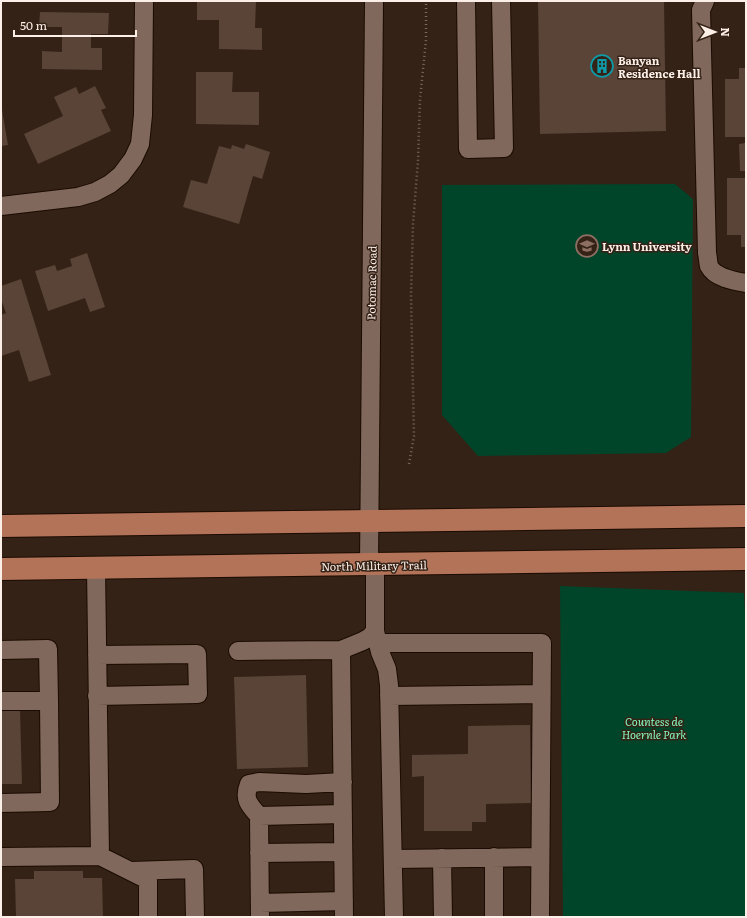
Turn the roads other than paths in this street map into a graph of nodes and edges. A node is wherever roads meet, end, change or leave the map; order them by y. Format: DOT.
graph roads {
  1 [pos="144,1"];
  2 [pos="374,1"];
  3 [pos="466,1"];
  4 [pos="502,1"];
  5 [pos="706,1"];
  6 [pos="1,206"];
  7 [pos="746,283"];
  8 [pos="746,516"];
  9 [pos="369,521"];
  10 [pos="1,526"];
  11 [pos="746,559"];
  12 [pos="372,565"];
  13 [pos="96,568"];
  14 [pos="1,569"];
  15 [pos="376,637"];
  16 [pos="1,650"];
  17 [pos="340,650"];
  18 [pos="238,651"];
  19 [pos="97,655"];
  20 [pos="541,694"];
  21 [pos="97,696"];
  22 [pos="390,696"];
  23 [pos="1,701"];
  24 [pos="49,701"];
  25 [pos="343,782"];
  26 [pos="1,802"];
  27 [pos="343,814"];
  28 [pos="259,816"];
  29 [pos="344,852"];
  30 [pos="259,853"];
  31 [pos="100,856"];
  32 [pos="1,857"];
  33 [pos="494,857"];
  34 [pos="540,857"];
  35 [pos="442,858"];
  36 [pos="394,859"];
  37 [pos="131,871"];
  38 [pos="344,909"];
  39 [pos="260,910"];
  40 [pos="148,917"];
  41 [pos="195,917"];
  42 [pos="394,917"];
  43 [pos="443,917"];
  44 [pos="494,917"];
  45 [pos="540,917"];
  1 -- 6 [label="street"];
  2 -- 9 [label="street, Potomac Road"];
  3 -- 4 [label="street"];
  5 -- 7 [label="street"];
  8 -- 9 [label="main road"];
  9 -- 10 [label="main road"];
  9 -- 12 [label="street, Potomac Road"];
  11 -- 12 [label="main road, North Military Trail"];
  12 -- 13 [label="main road, North Military Trail"];
  12 -- 15 [label="street, Potomac Road"];
  13 -- 14 [label="main road, North Military Trail"];
  13 -- 19 [label="street"];
  15 -- 17 [label="street"];
  15 -- 20 [label="street"];
  15 -- 22 [label="street, Potomac Road"];
  16 -- 24 [label="street"];
  17 -- 18 [label="street"];
  17 -- 25 [label="street"];
  19 -- 21 [label="street"];
  19 -- 21 [label="street"];
  20 -- 22 [label="street"];
  20 -- 34 [label="street"];
  21 -- 31 [label="street"];
  22 -- 36 [label="street, Potomac Road"];
  23 -- 24 [label="street"];
  24 -- 26 [label="street"];
  25 -- 27 [label="street"];
  25 -- 28 [label="street"];
  27 -- 28 [label="street"];
  27 -- 29 [label="street"];
  28 -- 30 [label="street"];
  29 -- 30 [label="street"];
  29 -- 38 [label="street"];
  30 -- 39 [label="street"];
  31 -- 32 [label="street"];
  31 -- 37 [label="street"];
  33 -- 34 [label="street"];
  33 -- 35 [label="street"];
  33 -- 44 [label="street"];
  34 -- 45 [label="street"];
  35 -- 36 [label="street"];
  35 -- 43 [label="street"];
  36 -- 42 [label="street, Potomac Road"];
  37 -- 40 [label="street"];
  37 -- 41 [label="street"];
  38 -- 39 [label="street"];
}
